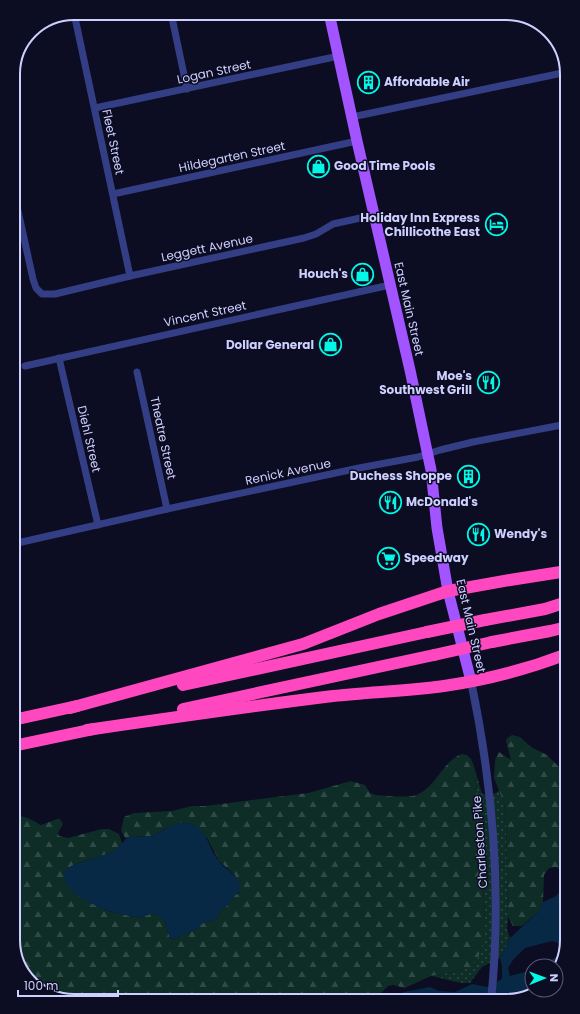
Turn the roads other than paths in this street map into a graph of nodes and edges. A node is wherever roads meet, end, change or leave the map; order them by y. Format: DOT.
graph roads {
  1 [pos="76,20"];
  2 [pos="172,20"];
  3 [pos="331,20"];
  4 [pos="339,56"];
  5 [pos="560,73"];
  6 [pos="187,89"];
  7 [pos="95,108"];
  8 [pos="352,117"];
  9 [pos="357,142"];
  10 [pos="113,194"];
  11 [pos="374,215"];
  12 [pos="20,220"];
  13 [pos="130,276"];
  14 [pos="390,285"];
  15 [pos="59,358"];
  16 [pos="25,366"];
  17 [pos="137,372"];
  18 [pos="560,425"];
  19 [pos="428,454"];
  20 [pos="167,509"];
  21 [pos="98,525"];
  22 [pos="20,542"];
  23 [pos="560,572"];
  24 [pos="448,590"];
  25 [pos="560,604"];
  26 [pos="560,629"];
  27 [pos="560,656"];
  28 [pos="470,682"];
  29 [pos="70,708"];
  30 [pos="20,719"];
  31 [pos="88,730"];
  32 [pos="20,745"];
  33 [pos="492,994"];
  1 -- 7 [label="street, Fleet Street"];
  2 -- 6 [label="street"];
  3 -- 4 [label="main road, East Main Street"];
  4 -- 6 [label="street, Logan Street"];
  4 -- 8 [label="main road, East Main Street"];
  5 -- 8 [label="street"];
  6 -- 7 [label="street, Logan Street"];
  7 -- 10 [label="street, Fleet Street"];
  8 -- 9 [label="main road, East Main Street"];
  9 -- 10 [label="street, Hildegarten Street"];
  9 -- 11 [label="main road, East Main Street"];
  10 -- 13 [label="street, Fleet Street"];
  11 -- 13 [label="street, Leggett Avenue"];
  11 -- 14 [label="main road, East Main Street"];
  12 -- 13 [label="street, Leggett Avenue"];
  14 -- 15 [label="street, Vincent Street"];
  14 -- 19 [label="main road, East Main Street"];
  15 -- 16 [label="street, Vincent Street"];
  15 -- 21 [label="street, Diehl Street"];
  17 -- 20 [label="street, Theatre Street"];
  18 -- 19 [label="street, Renick Avenue"];
  19 -- 20 [label="street, Renick Avenue"];
  19 -- 24 [label="main road, East Main Street"];
  20 -- 21 [label="street, Renick Avenue"];
  21 -- 22 [label="street, Renick Avenue"];
  23 -- 24 [label="highway"];
  24 -- 28 [label="main road, East Main Street"];
  24 -- 29 [label="highway"];
  25 -- 29 [label="highway, bridge"];
  26 -- 31 [label="highway, bridge"];
  27 -- 28 [label="highway"];
  28 -- 31 [label="highway"];
  28 -- 33 [label="street, Charleston Pike"];
  29 -- 30 [label="highway"];
  31 -- 32 [label="highway"];
}
